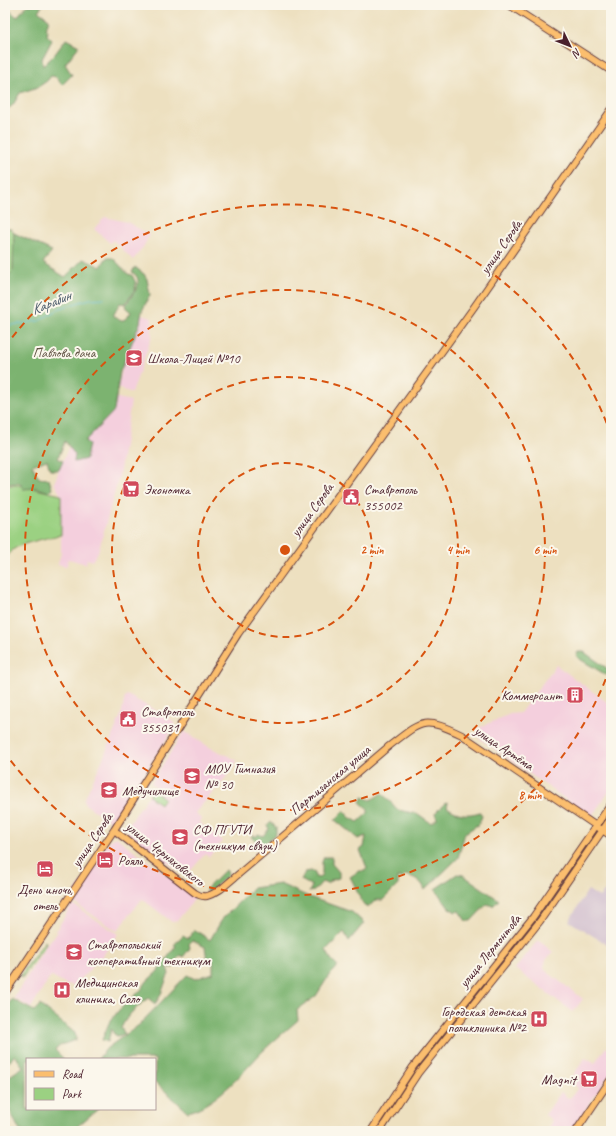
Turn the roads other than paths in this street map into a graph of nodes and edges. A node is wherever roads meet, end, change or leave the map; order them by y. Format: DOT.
graph roads {
  1 [pos="509,5"];
  2 [pos="611,71"];
  3 [pos="611,110"];
  4 [pos="441,725"];
  5 [pos="611,804"];
  6 [pos="611,818"];
  7 [pos="596,826"];
  8 [pos="114,830"];
  9 [pos="603,830"];
  10 [pos="611,836"];
  11 [pos="201,897"];
  12 [pos="5,993"];
  13 [pos="611,1079"];
  14 [pos="372,1131"];
  15 [pos="380,1131"];
  16 [pos="576,1131"];
  1 -- 2 [label="main road"];
  3 -- 8 [label="main road, улица Серова"];
  4 -- 7 [label="main road, улица Артёма"];
  4 -- 11 [label="main road, Партизанская улица"];
  5 -- 7 [label="main road, улица Лермонтова"];
  6 -- 9 [label="main road, улица Лермонтова"];
  7 -- 9 [label="main road, улица Артёма"];
  7 -- 14 [label="main road, улица Лермонтова"];
  8 -- 11 [label="main road, улица Черняховского"];
  8 -- 12 [label="main road, улица Серова"];
  9 -- 10 [label="main road, улица Артёма"];
  9 -- 15 [label="main road, улица Лермонтова"];
  13 -- 16 [label="main road"];
}
